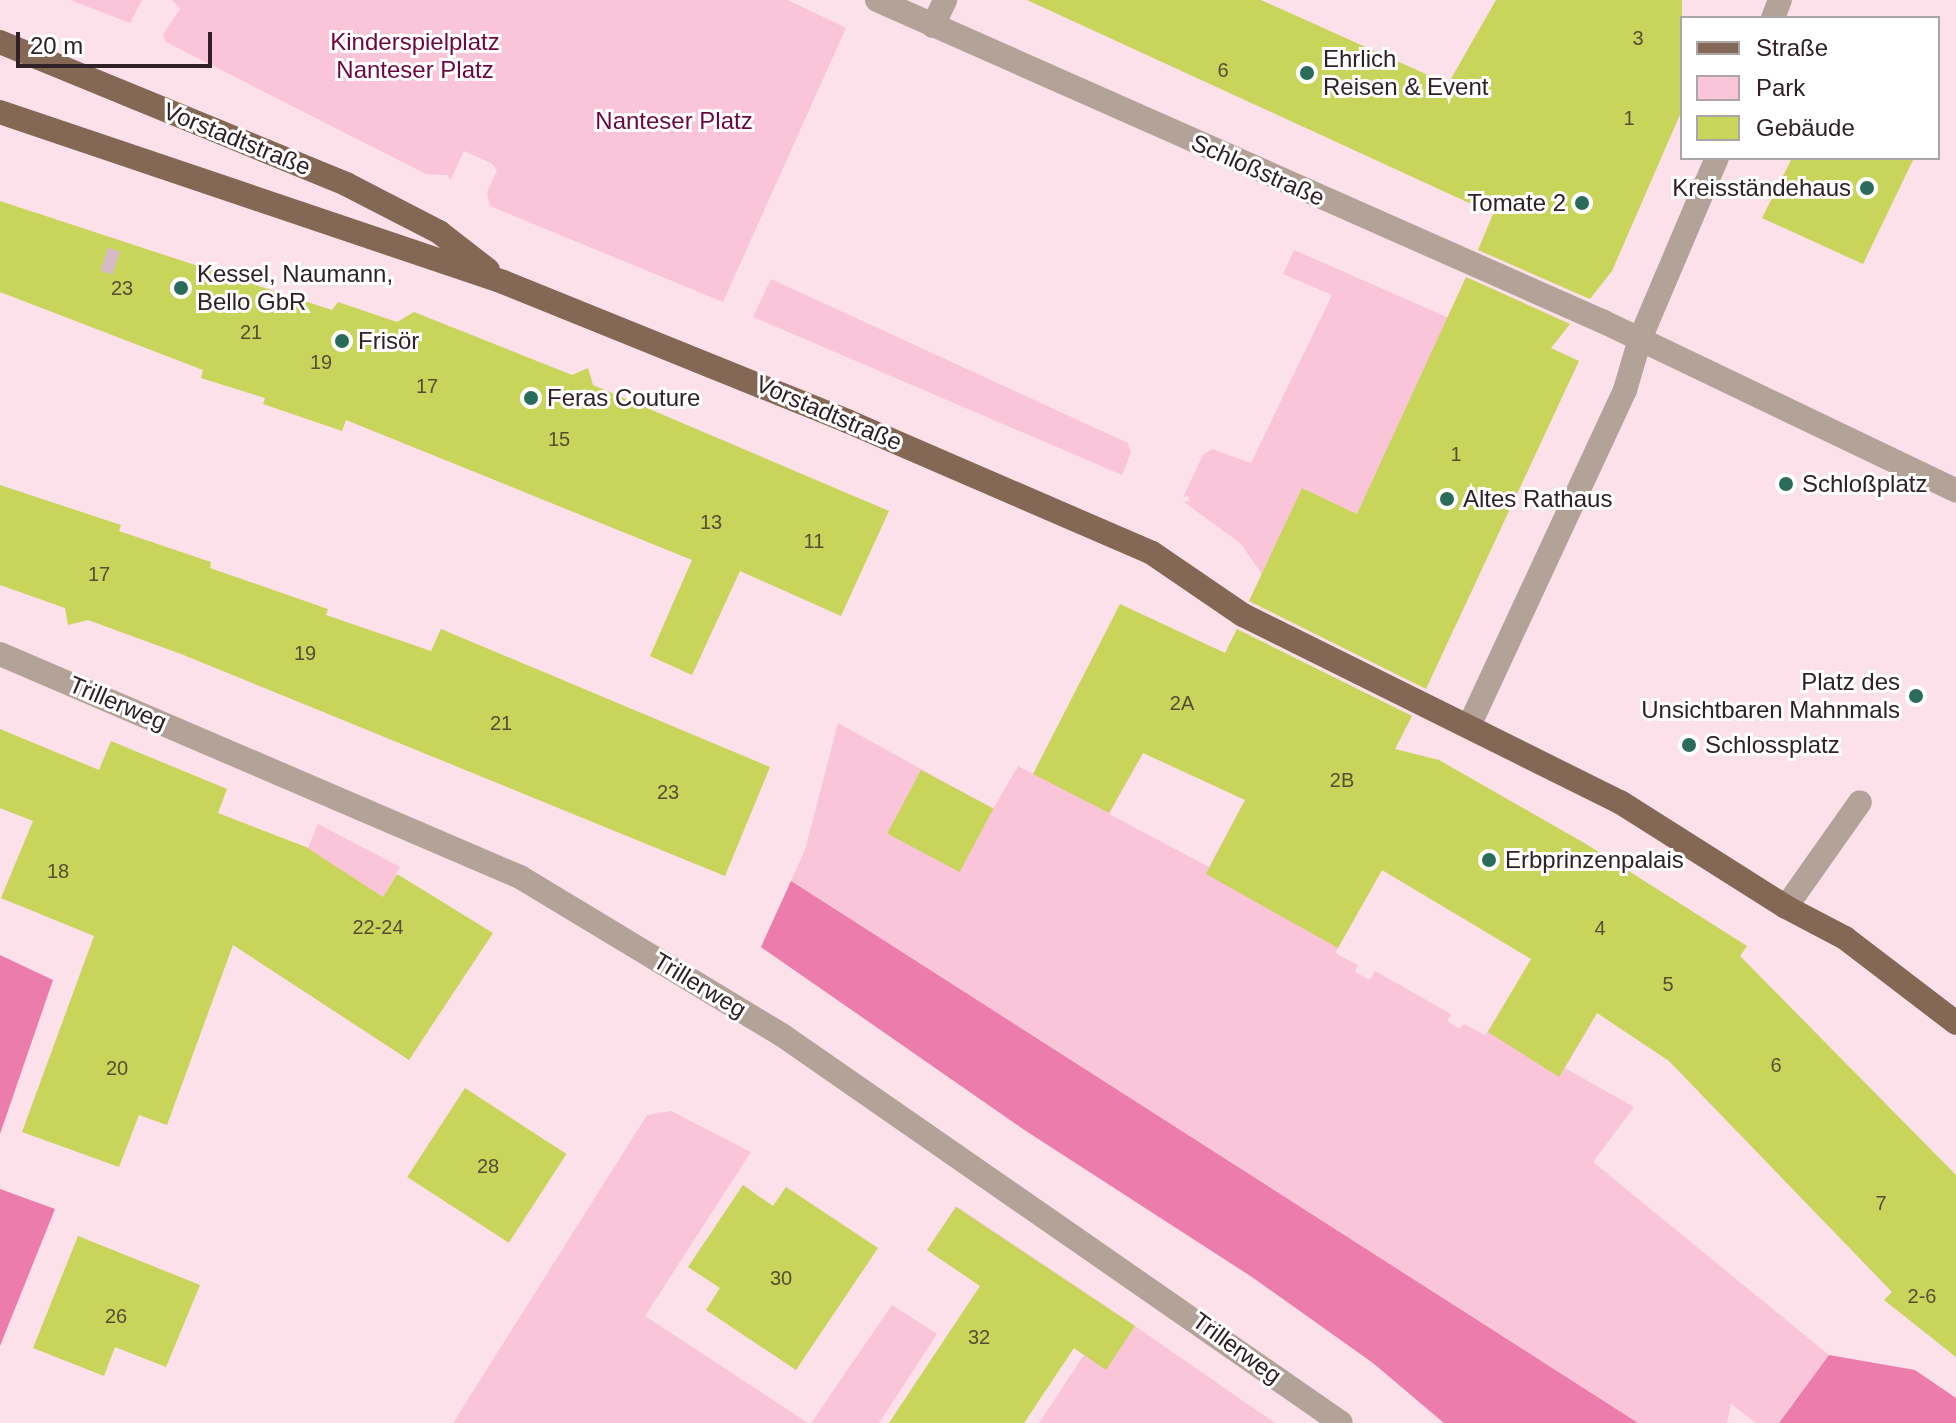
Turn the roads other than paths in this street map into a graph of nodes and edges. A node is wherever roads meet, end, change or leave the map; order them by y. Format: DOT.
graph roads {
  1 [pos="945,0"];
  2 [pos="885,4"];
  3 [pos="933,26"];
  4 [pos="0,42"];
  5 [pos="0,112"];
  6 [pos="1716,160"];
  7 [pos="503,282"];
  8 [pos="1640,339"];
  9 [pos="1956,491"];
  10 [pos="0,654"];
  11 [pos="1470,724"];
  12 [pos="1860,802"];
  13 [pos="1786,907"];
  14 [pos="1950,1018"];
  15 [pos="1341,1423"];
  1 -- 3 [label="street"];
  2 -- 3 [label="street, Schloßstraße"];
  3 -- 8 [label="street, Schloßstraße"];
  4 -- 7 [label="main road, Vorstadtstraße"];
  5 -- 7 [label="main road, Vorstadtstraße"];
  6 -- 8 [label="street"];
  7 -- 11 [label="main road, Vorstadtstraße"];
  8 -- 9 [label="street"];
  8 -- 11 [label="street"];
  10 -- 15 [label="street, Trillerweg"];
  11 -- 13 [label="main road"];
  12 -- 13 [label="street"];
  13 -- 14 [label="main road"];
}
